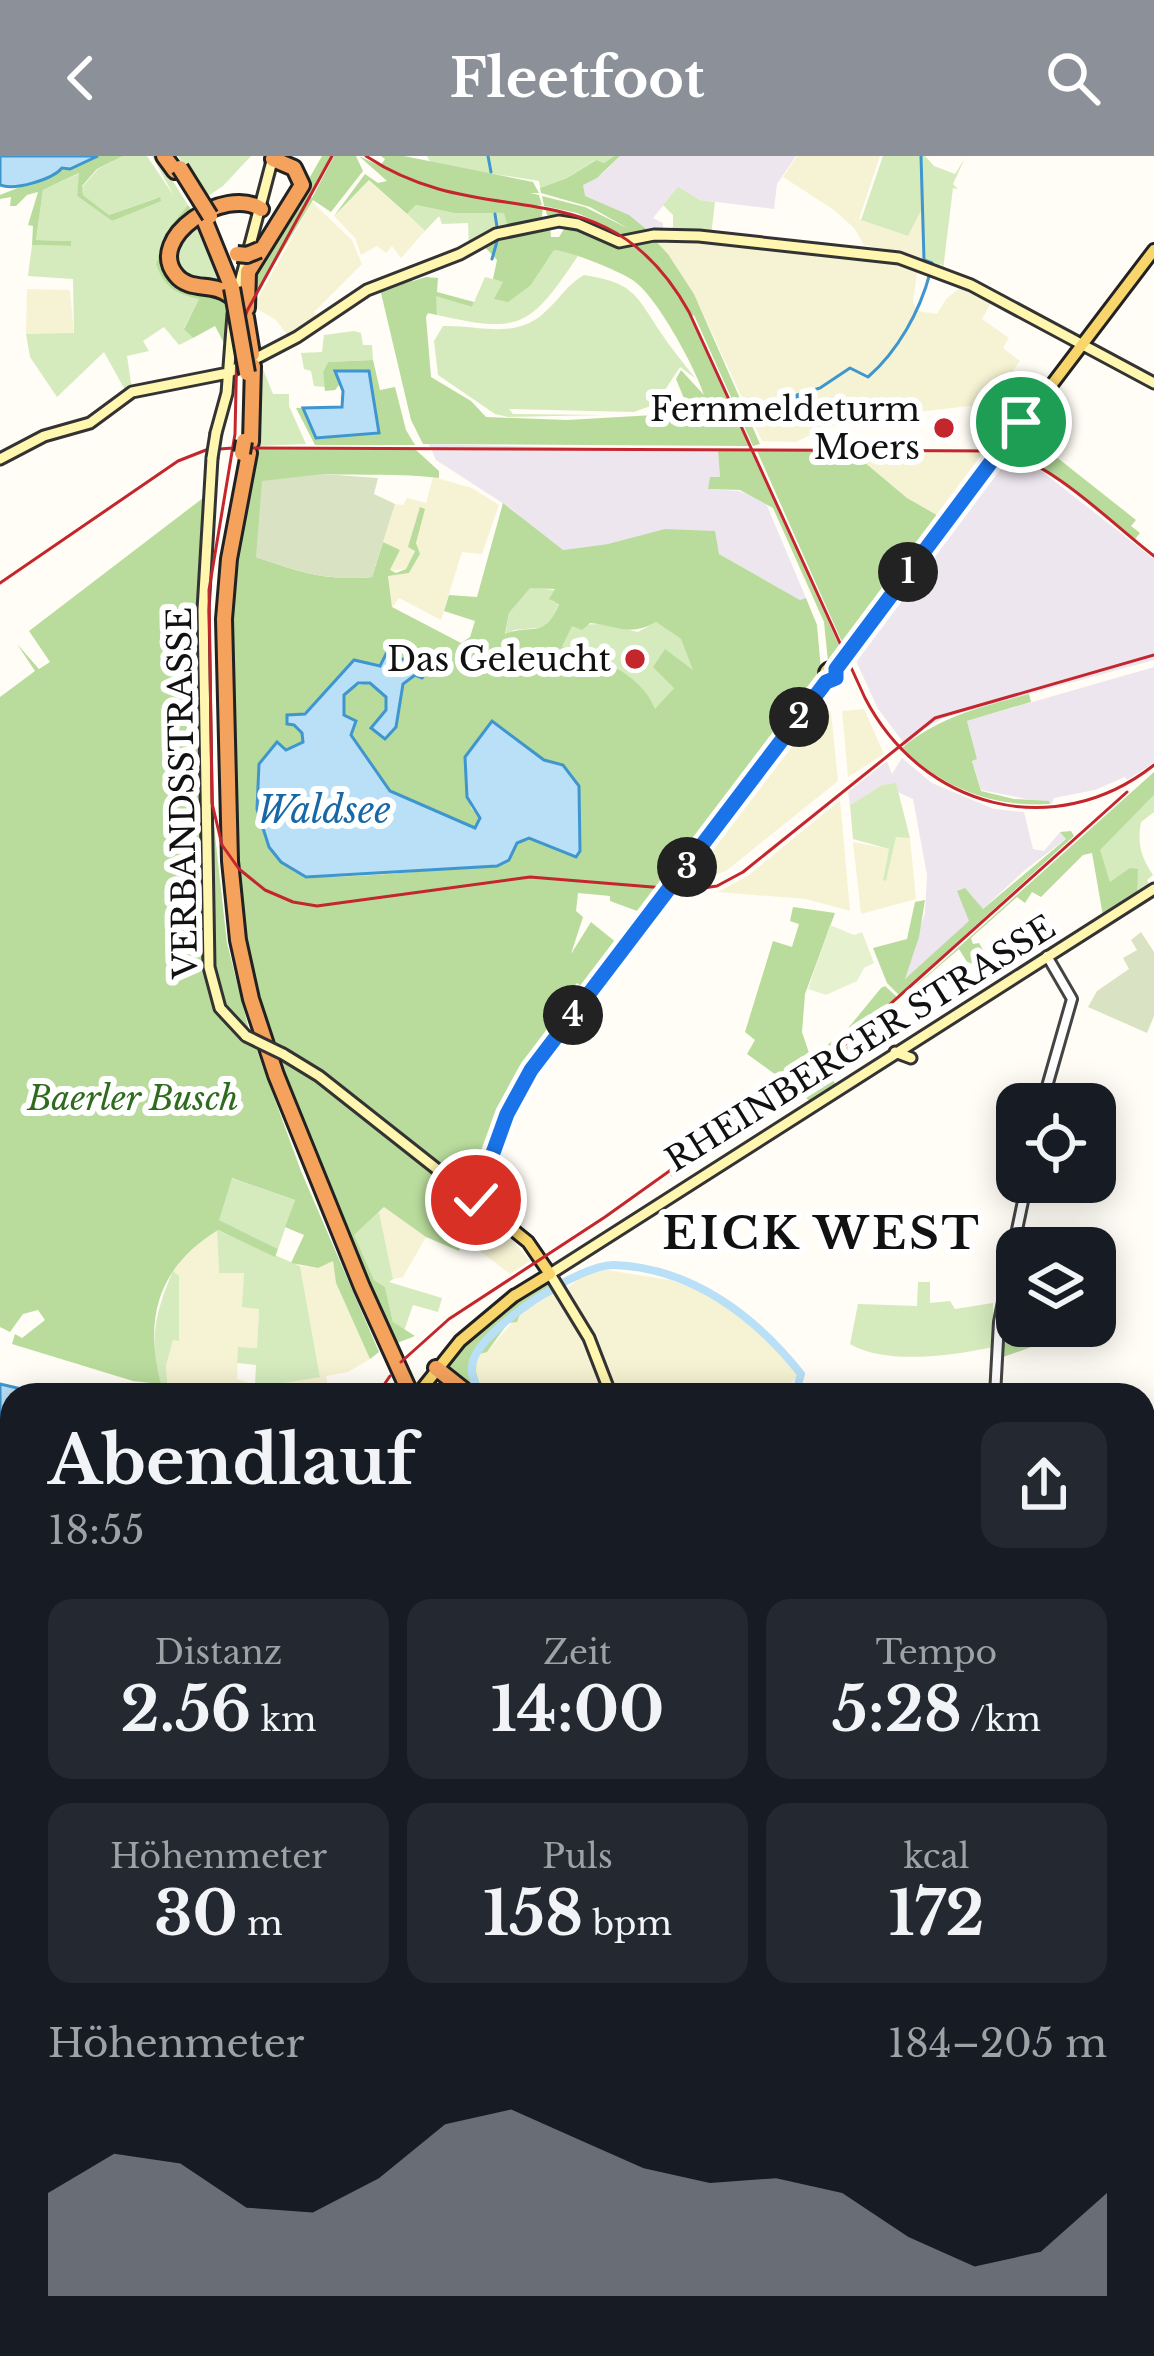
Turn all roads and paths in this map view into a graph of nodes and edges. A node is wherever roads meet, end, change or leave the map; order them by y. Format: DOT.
graph roads {
  1 [pos="168,156"];
  2 [pos="274,164"];
  3 [pos="259,202"];
  4 [pos="212,226"];
  5 [pos="262,246"];
  6 [pos="1154,250"];
  7 [pos="194,285"];
  8 [pos="239,300"];
  9 [pos="1082,344"];
  10 [pos="223,375"];
  11 [pos="1154,382"];
  12 [pos="0,460"];
  13 [pos="1154,889"];
  14 [pos="1047,956"];
  15 [pos="910,1030"];
  16 [pos="923,1034"];
  17 [pos="895,1052"];
  18 [pos="911,1058"];
  19 [pos="1048,1083"];
  20 [pos="476,1200"];
  21 [pos="1023,1203"];
  22 [pos="554,1279"];
  23 [pos="424,1383"];
  24 [pos="606,1383"];
  25 [pos="995,1383"];
  1 -- 4 [label="highway, bridge"];
  2 -- 3 [label="main road"];
  2 -- 5 [label="highway"];
  3 -- 7 [label="highway"];
  3 -- 10 [label="main road"];
  4 -- 5 [label="highway, bridge"];
  4 -- 7 [label="highway"];
  4 -- 8 [label="highway"];
  5 -- 8 [label="highway"];
  6 -- 9 [label="main road"];
  7 -- 8 [label="highway"];
  8 -- 23 [label="highway"];
  9 -- 10 [label="main road"];
  9 -- 11 [label="main road"];
  9 -- 20 [label="main road"];
  10 -- 12 [label="main road"];
  10 -- 20 [label="main road, VERBANDSSTRASSE, bridge"];
  13 -- 14 [label="main road, RHEINBERGER STRASSE"];
  14 -- 16 [label="main road, RHEINBERGER STRASSE"];
  14 -- 19 [label="street"];
  15 -- 16 [label="main road"];
  16 -- 17 [label="main road, RHEINBERGER STRASSE"];
  17 -- 18 [label="main road"];
  17 -- 22 [label="main road, RHEINBERGER STRASSE"];
  20 -- 22 [label="main road, VERBANDSSTRASSE"];
  21 -- 25 [label="street"];
  22 -- 23 [label="main road, RHEINBERGER STRASSE"];
  22 -- 24 [label="main road, VERBANDSSTRASSE"];
}
